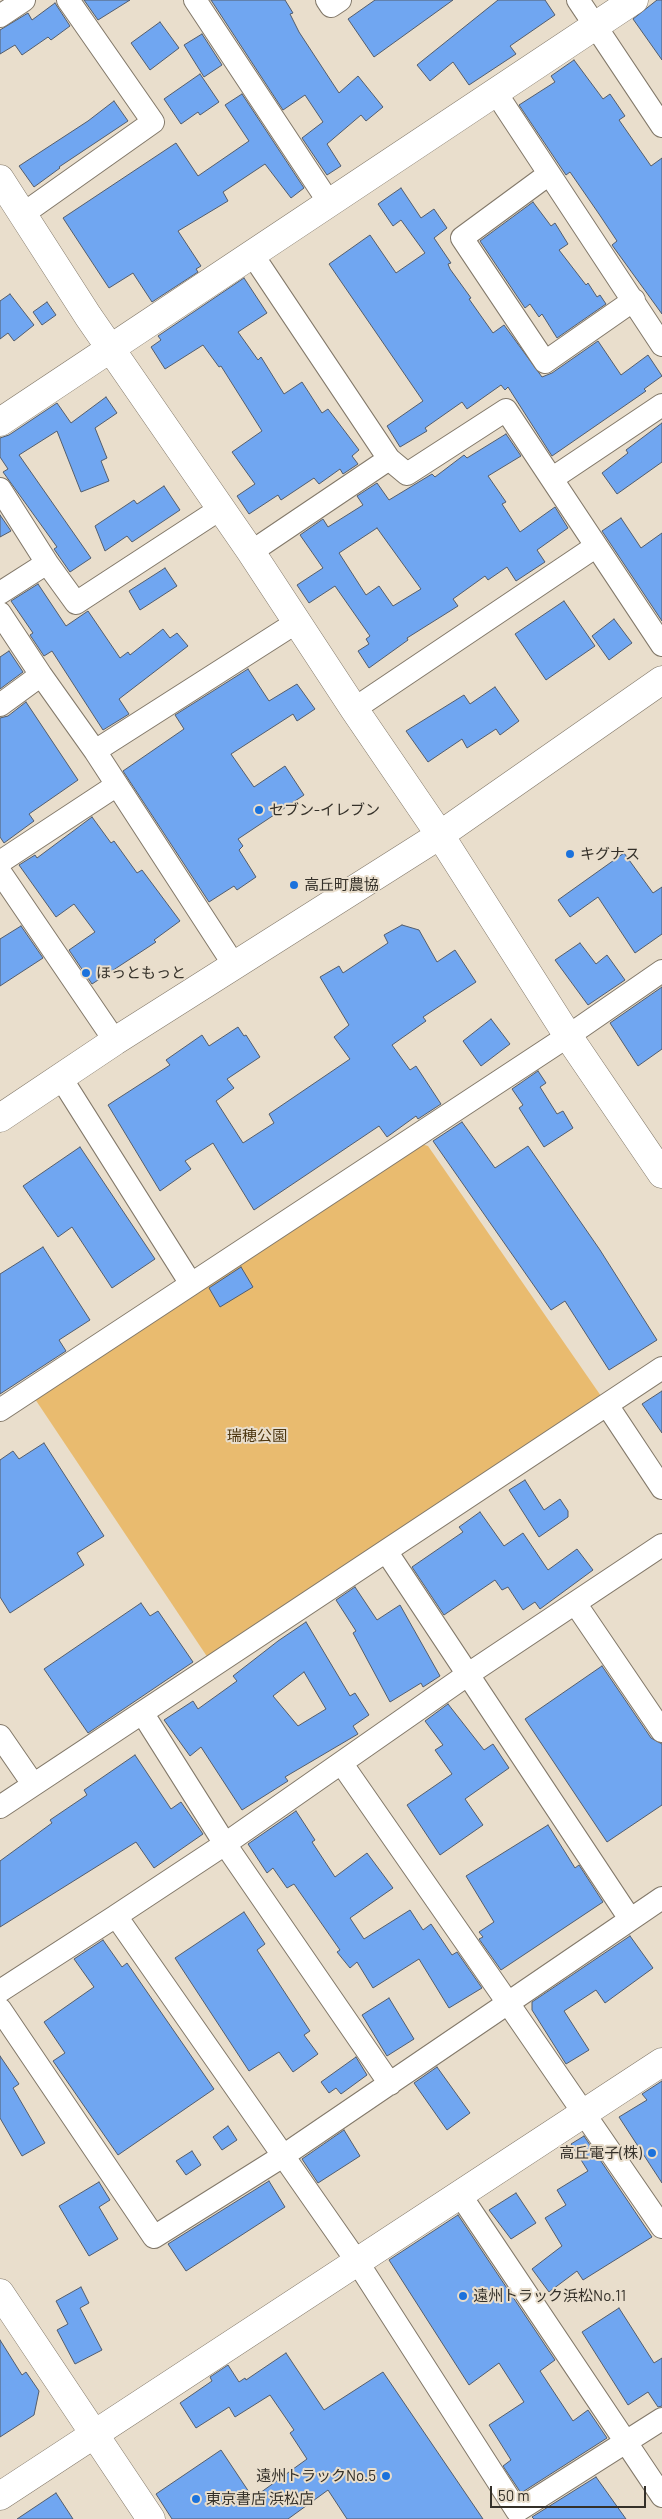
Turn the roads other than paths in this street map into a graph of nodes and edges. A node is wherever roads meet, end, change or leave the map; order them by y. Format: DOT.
graph roads {
  1 [pos="24,0"];
  2 [pos="68,0"];
  3 [pos="195,0"];
  4 [pos="327,0"];
  5 [pos="340,0"];
  6 [pos="578,0"];
  7 [pos="634,0"];
  8 [pos="0,16"];
  9 [pos="596,26"];
  10 [pos="496,93"];
  11 [pos="662,126"];
  12 [pos="549,174"];
  13 [pos="0,179"];
  14 [pos="330,204"];
  15 [pos="23,214"];
  16 [pos="252,254"];
  17 [pos="634,300"];
  18 [pos="662,345"];
  19 [pos="112,349"];
  20 [pos="662,405"];
  21 [pos="0,422"];
  22 [pos="389,460"];
  23 [pos="553,478"];
  24 [pos="0,489"];
  25 [pos="220,508"];
  26 [pos="595,547"];
  27 [pos="251,552"];
  28 [pos="48,563"];
  29 [pos="0,593"];
  30 [pos="0,613"];
  31 [pos="298,622"];
  32 [pos="662,645"];
  33 [pos="41,675"];
  34 [pos="662,680"];
  35 [pos="0,705"];
  36 [pos="354,709"];
  37 [pos="95,751"];
  38 [pos="117,785"];
  39 [pos="440,834"];
  40 [pos="0,862"];
  41 [pos="0,872"];
  42 [pos="234,965"];
  43 [pos="662,971"];
  44 [pos="568,1036"];
  45 [pos="115,1041"];
  46 [pos="61,1078"];
  47 [pos="0,1118"];
  48 [pos="662,1174"];
  49 [pos="191,1284"];
  50 [pos="662,1368"];
  51 [pos="607,1404"];
  52 [pos="0,1410"];
  53 [pos="662,1488"];
  54 [pos="662,1545"];
  55 [pos="386,1551"];
  56 [pos="575,1603"];
  57 [pos="467,1675"];
  58 [pos="143,1714"];
  59 [pos="662,1731"];
  60 [pos="0,1736"];
  61 [pos="342,1764"];
  62 [pos="32,1784"];
  63 [pos="0,1806"];
  64 [pos="225,1844"];
  65 [pos="662,1898"];
  66 [pos="116,1916"];
  67 [pos="630,1919"];
  68 [pos="0,1991"];
  69 [pos="508,2003"];
  70 [pos="0,2009"];
  71 [pos="662,2062"];
  72 [pos="390,2084"];
  73 [pos="586,2114"];
  74 [pos="283,2156"];
  75 [pos="461,2196"];
  76 [pos="662,2227"];
  77 [pos="358,2264"];
  78 [pos="0,2293"];
  79 [pos="662,2419"];
  80 [pos="94,2435"];
  81 [pos="626,2442"];
  82 [pos="0,2496"];
  83 [pos="662,2496"];
  84 [pos="150,2519"];
  1 -- 8 [label="street"];
  2 -- 15 [label="street"];
  3 -- 14 [label="street"];
  4 -- 5 [label="street"];
  6 -- 9 [label="street"];
  7 -- 9 [label="street"];
  9 -- 10 [label="street"];
  9 -- 11 [label="street"];
  10 -- 12 [label="street"];
  10 -- 14 [label="street"];
  12 -- 17 [label="street"];
  12 -- 17 [label="street"];
  13 -- 15 [label="street"];
  14 -- 16 [label="street"];
  15 -- 19 [label="street"];
  16 -- 19 [label="street"];
  16 -- 22 [label="street"];
  17 -- 18 [label="street"];
  19 -- 21 [label="street"];
  19 -- 25 [label="street"];
  20 -- 23 [label="street"];
  22 -- 23 [label="street"];
  22 -- 27 [label="street"];
  23 -- 26 [label="street"];
  24 -- 28 [label="street"];
  25 -- 27 [label="street"];
  25 -- 28 [label="street"];
  26 -- 32 [label="street"];
  26 -- 36 [label="street"];
  27 -- 31 [label="street"];
  28 -- 29 [label="street"];
  30 -- 33 [label="street"];
  31 -- 36 [label="street"];
  31 -- 37 [label="street"];
  33 -- 35 [label="street"];
  33 -- 37 [label="street"];
  34 -- 39 [label="street"];
  36 -- 39 [label="street"];
  37 -- 38 [label="street"];
  38 -- 40 [label="street"];
  38 -- 42 [label="street"];
  39 -- 42 [label="street"];
  39 -- 44 [label="street"];
  41 -- 45 [label="street"];
  42 -- 45 [label="street"];
  43 -- 44 [label="street"];
  44 -- 48 [label="street"];
  44 -- 49 [label="street"];
  45 -- 46 [label="street"];
  46 -- 47 [label="street"];
  46 -- 49 [label="street"];
  49 -- 52 [label="street"];
  50 -- 51 [label="street"];
  51 -- 53 [label="street"];
  51 -- 55 [label="street"];
  54 -- 56 [label="street"];
  55 -- 57 [label="street"];
  55 -- 58 [label="street"];
  56 -- 57 [label="street"];
  56 -- 59 [label="street"];
  57 -- 61 [label="street"];
  57 -- 67 [label="street"];
  58 -- 62 [label="street"];
  58 -- 64 [label="street"];
  60 -- 62 [label="street"];
  61 -- 64 [label="street"];
  61 -- 69 [label="street"];
  62 -- 63 [label="street"];
  64 -- 66 [label="street"];
  64 -- 72 [label="street"];
  65 -- 67 [label="street"];
  66 -- 68 [label="street"];
  66 -- 74 [label="street"];
  67 -- 69 [label="street"];
  69 -- 72 [label="street"];
  69 -- 73 [label="street"];
  70 -- 74 [label="street"];
  71 -- 73 [label="street"];
  72 -- 74 [label="street"];
  73 -- 75 [label="street"];
  73 -- 76 [label="street"];
  74 -- 77 [label="street"];
  75 -- 77 [label="street"];
  75 -- 81 [label="street"];
  77 -- 80 [label="street"];
  77 -- 81 [label="street"];
  78 -- 80 [label="street"];
  79 -- 81 [label="street"];
  80 -- 82 [label="street"];
  80 -- 84 [label="street"];
  81 -- 83 [label="street"];
}
